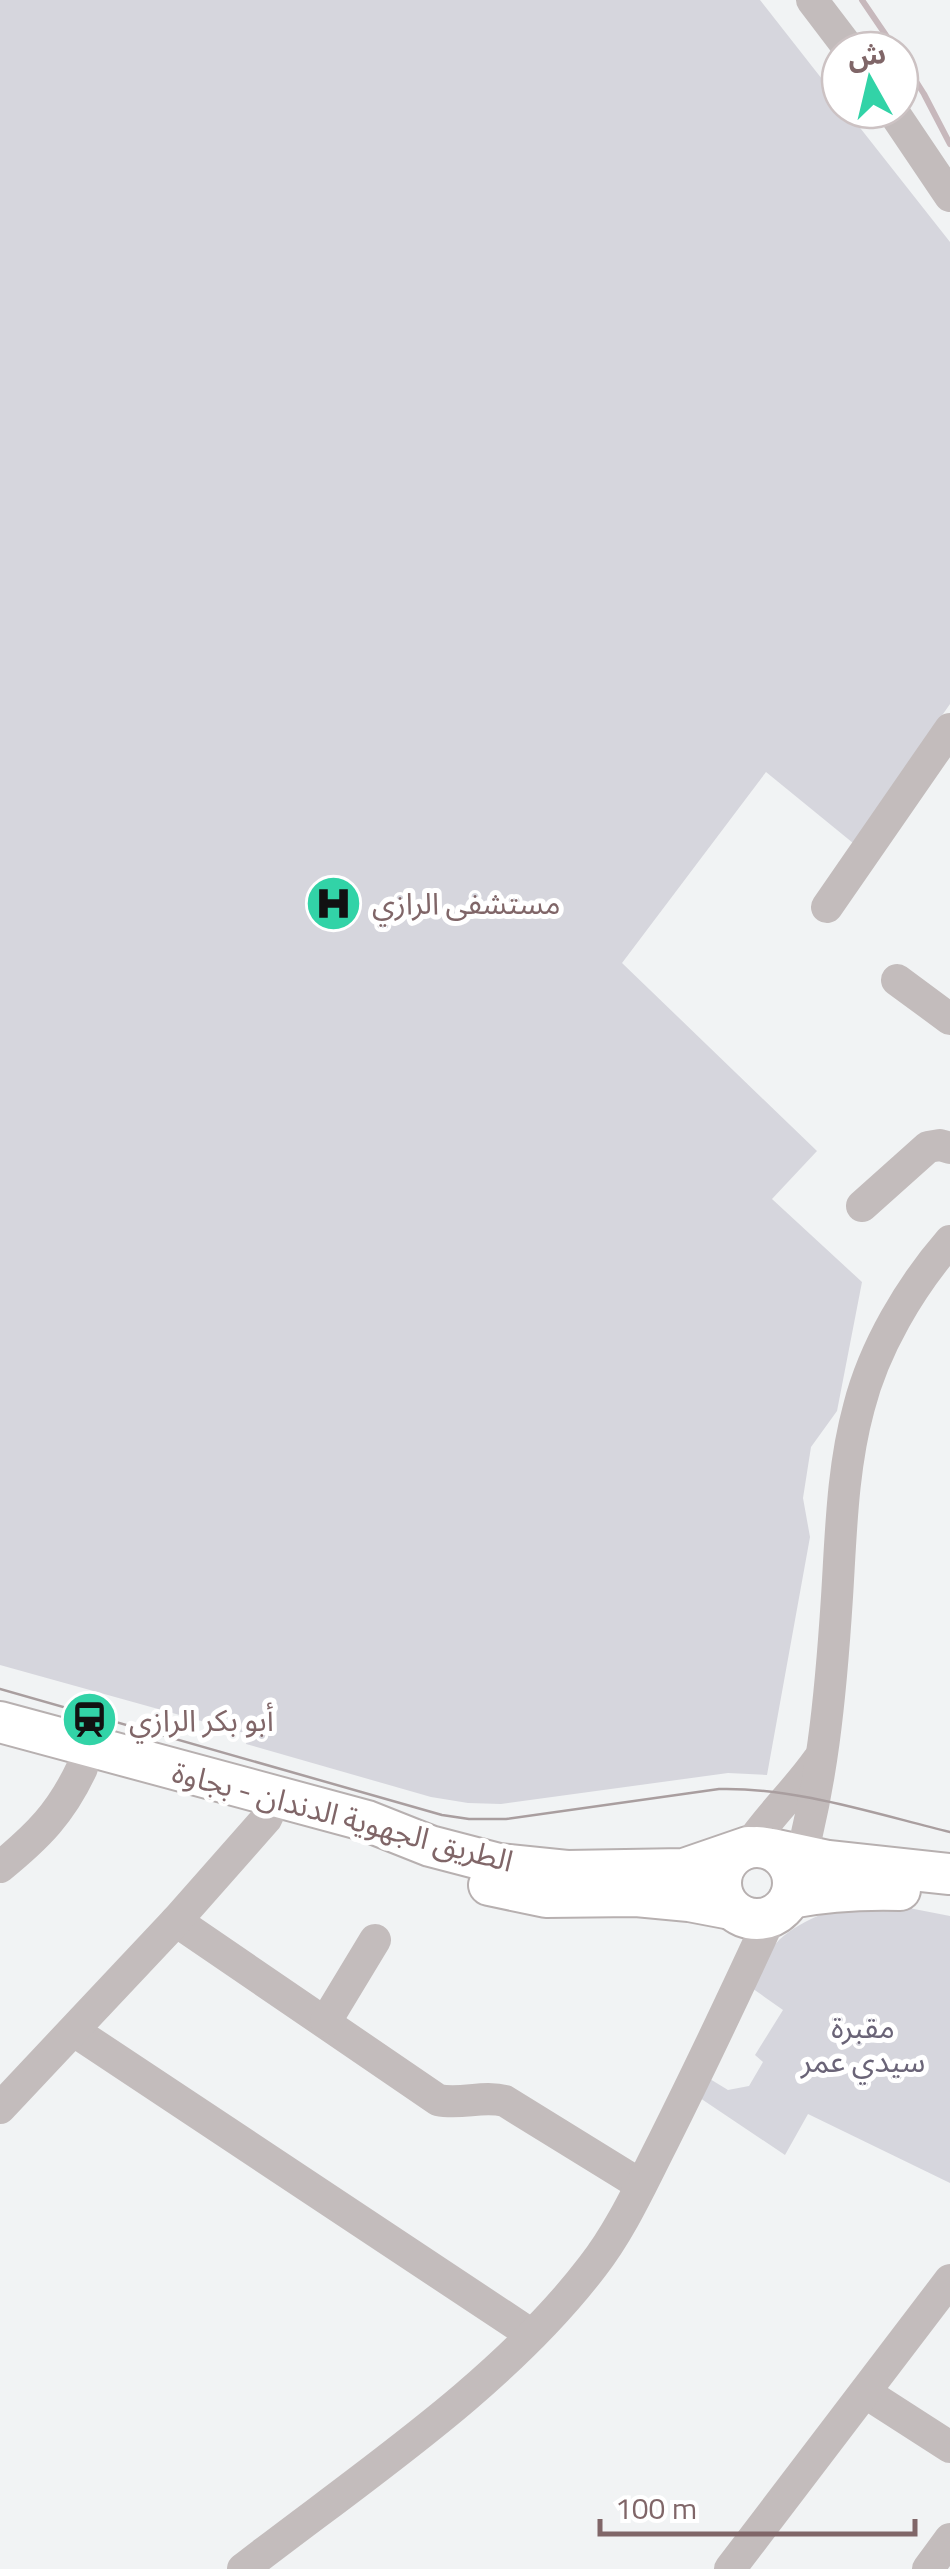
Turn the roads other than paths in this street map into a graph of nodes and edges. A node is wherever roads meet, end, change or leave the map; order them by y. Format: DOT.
graph roads {
  1 [pos="812,0"];
  2 [pos="835,30"];
  3 [pos="905,130"];
  4 [pos="950,196"];
  5 [pos="950,730"];
  6 [pos="827,907"];
  7 [pos="897,980"];
  8 [pos="950,1019"];
  9 [pos="950,1148"];
  10 [pos="862,1206"];
  11 [pos="950,1241"];
  12 [pos="0,1722"];
  13 [pos="0,1744"];
  14 [pos="821,1756"];
  15 [pos="82,1768"];
  16 [pos="271,1808"];
  17 [pos="0,1868"];
  18 [pos="950,1874"];
  19 [pos="767,1891"];
  20 [pos="950,1897"];
  21 [pos="176,1921"];
  22 [pos="375,1940"];
  23 [pos="326,2021"];
  24 [pos="74,2030"];
  25 [pos="0,2108"];
  26 [pos="641,2185"];
  27 [pos="950,2280"];
  28 [pos="940,2315"];
  29 [pos="532,2336"];
  30 [pos="866,2394"];
  31 [pos="950,2447"];
  32 [pos="950,2539"];
  33 [pos="747,2563"];
  34 [pos="243,2569"];
  35 [pos="928,2569"];
  1 -- 2 [label="street"];
  3 -- 4 [label="street"];
  5 -- 6 [label="street"];
  7 -- 8 [label="street"];
  9 -- 10 [label="street"];
  11 -- 14 [label="street"];
  12 -- 16 [label="main road, الطريق الجهوية الدندان - بجاوة"];
  13 -- 15 [label="main road, الطريق الجهوية الدندان - بجاوة"];
  14 -- 19 [label="street"];
  14 -- 19 [label="street"];
  15 -- 16 [label="main road, الطريق الجهوية الدندان - بجاوة"];
  15 -- 17 [label="street"];
  16 -- 19 [label="main road, الطريق الجهوية الدندان - بجاوة"];
  16 -- 19 [label="main road, الطريق الجهوية الدندان - بجاوة"];
  16 -- 21 [label="street"];
  18 -- 19 [label="main road, الطريق الجهوية الدندان - بجاوة"];
  19 -- 20 [label="main road, الطريق الجهوية الدندان - بجاوة"];
  19 -- 26 [label="street"];
  21 -- 23 [label="street"];
  21 -- 24 [label="street"];
  22 -- 23 [label="street"];
  23 -- 26 [label="street"];
  24 -- 25 [label="street"];
  24 -- 29 [label="street"];
  26 -- 29 [label="street"];
  27 -- 28 [label="street"];
  28 -- 30 [label="street"];
  29 -- 34 [label="street"];
  30 -- 31 [label="street"];
  30 -- 33 [label="street"];
  32 -- 35 [label="street"];
}
